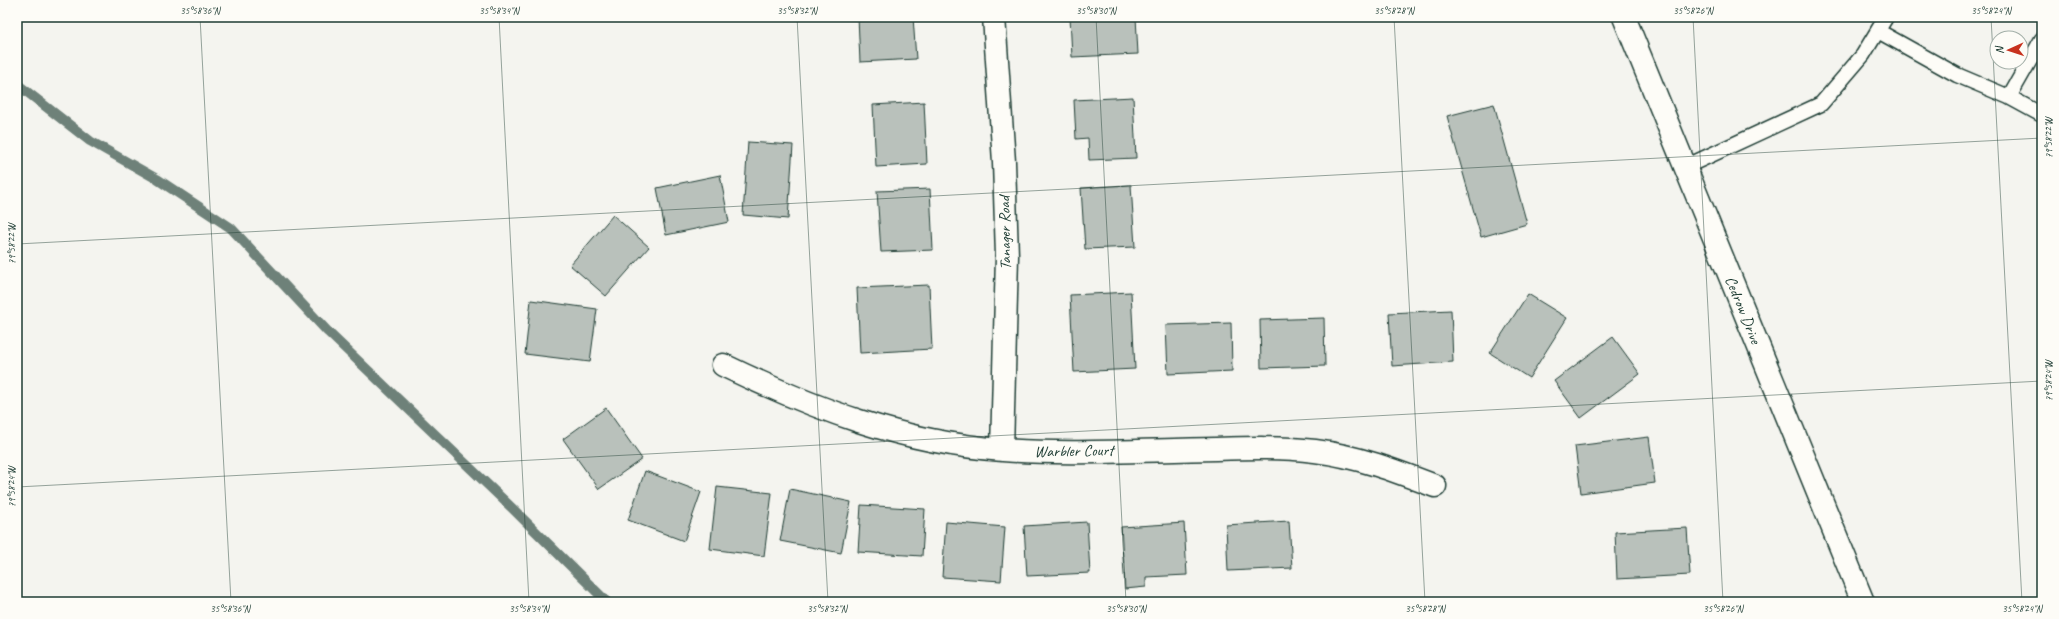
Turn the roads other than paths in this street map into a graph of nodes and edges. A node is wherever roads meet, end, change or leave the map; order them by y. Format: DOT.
graph roads {
  1 [pos="994,17"];
  2 [pos="1624,17"];
  3 [pos="1886,17"];
  4 [pos="1878,31"];
  5 [pos="2042,39"];
  6 [pos="2008,97"];
  7 [pos="2042,115"];
  8 [pos="1685,167"];
  9 [pos="723,365"];
  10 [pos="1002,450"];
  11 [pos="1435,486"];
  12 [pos="1863,602"];
  1 -- 10 [label="street, Tanager Road"];
  2 -- 8 [label="street, Cedrow Drive"];
  3 -- 4 [label="lane"];
  4 -- 6 [label="lane"];
  4 -- 8 [label="lane"];
  5 -- 6 [label="lane"];
  6 -- 7 [label="lane"];
  8 -- 12 [label="street, Cedrow Drive"];
  9 -- 10 [label="street, Warbler Court"];
  10 -- 11 [label="street, Warbler Court"];
}
